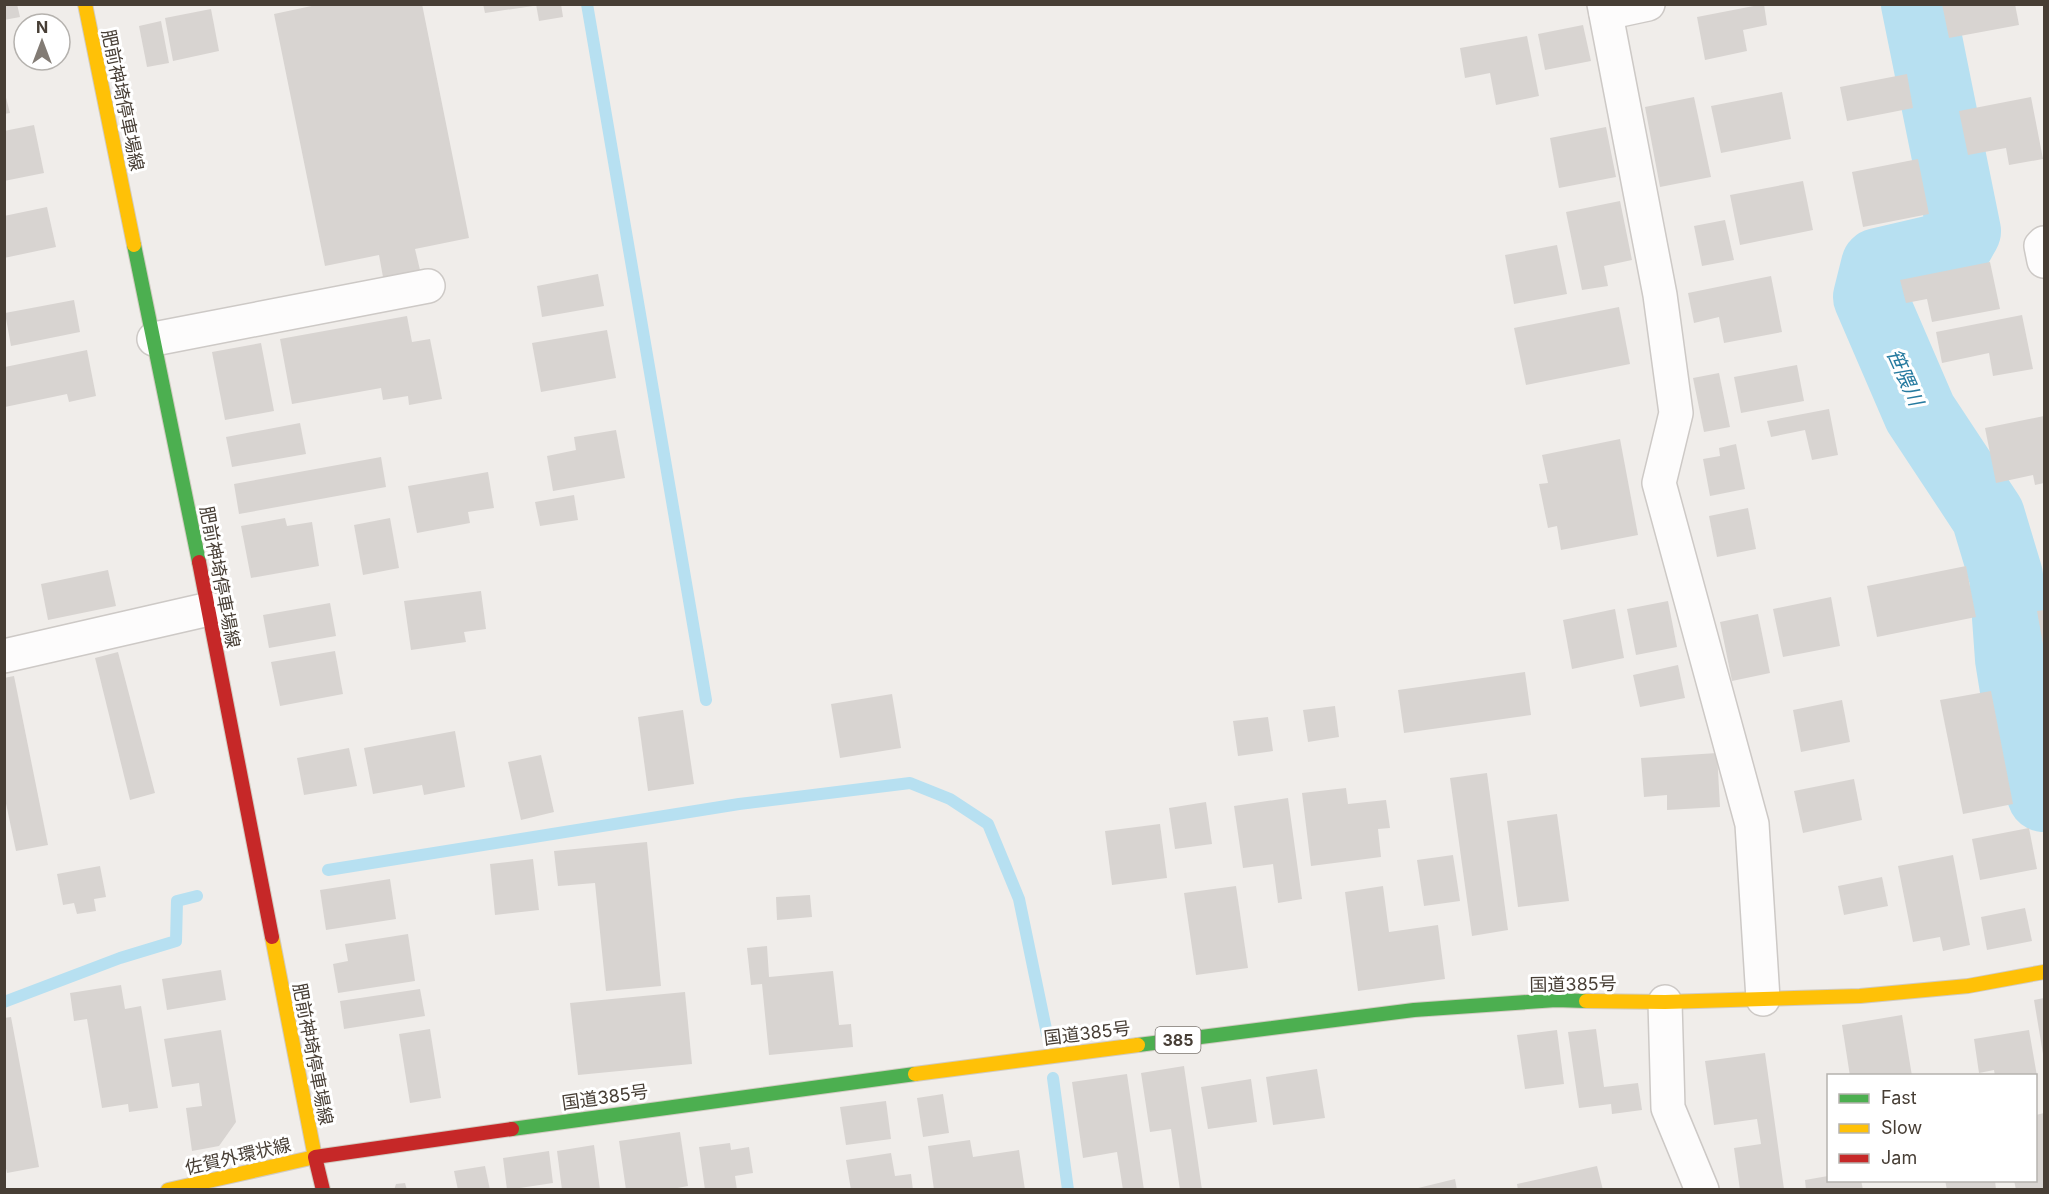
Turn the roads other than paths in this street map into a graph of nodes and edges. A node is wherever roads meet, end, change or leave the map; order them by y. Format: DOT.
graph roads {
  1 [pos="1648,4"];
  2 [pos="92,6"];
  3 [pos="1605,9"];
  4 [pos="2044,243"];
  5 [pos="2044,261"];
  6 [pos="428,286"];
  7 [pos="154,339"];
  8 [pos="209,609"];
  9 [pos="4,656"];
  10 [pos="2044,972"];
  11 [pos="1763,999"];
  12 [pos="1665,1002"];
  13 [pos="315,1157"];
  14 [pos="168,1190"];
  15 [pos="323,1190"];
  16 [pos="1702,1190"];
  1 -- 3 [label="street"];
  2 -- 7 [label="main road, 肥前神埼停車場線"];
  3 -- 11 [label="street"];
  4 -- 5 [label="street"];
  6 -- 7 [label="street"];
  7 -- 8 [label="main road, 肥前神埼停車場線"];
  8 -- 9 [label="street"];
  8 -- 13 [label="main road, 肥前神埼停車場線"];
  10 -- 11 [label="main road, 国道385号 / 385"];
  11 -- 12 [label="main road, 国道385号 / 385"];
  12 -- 13 [label="main road, 国道385号 / 385"];
  12 -- 16 [label="street"];
  13 -- 14 [label="main road, 佐賀外環状線"];
  13 -- 15 [label="main road"];
}
